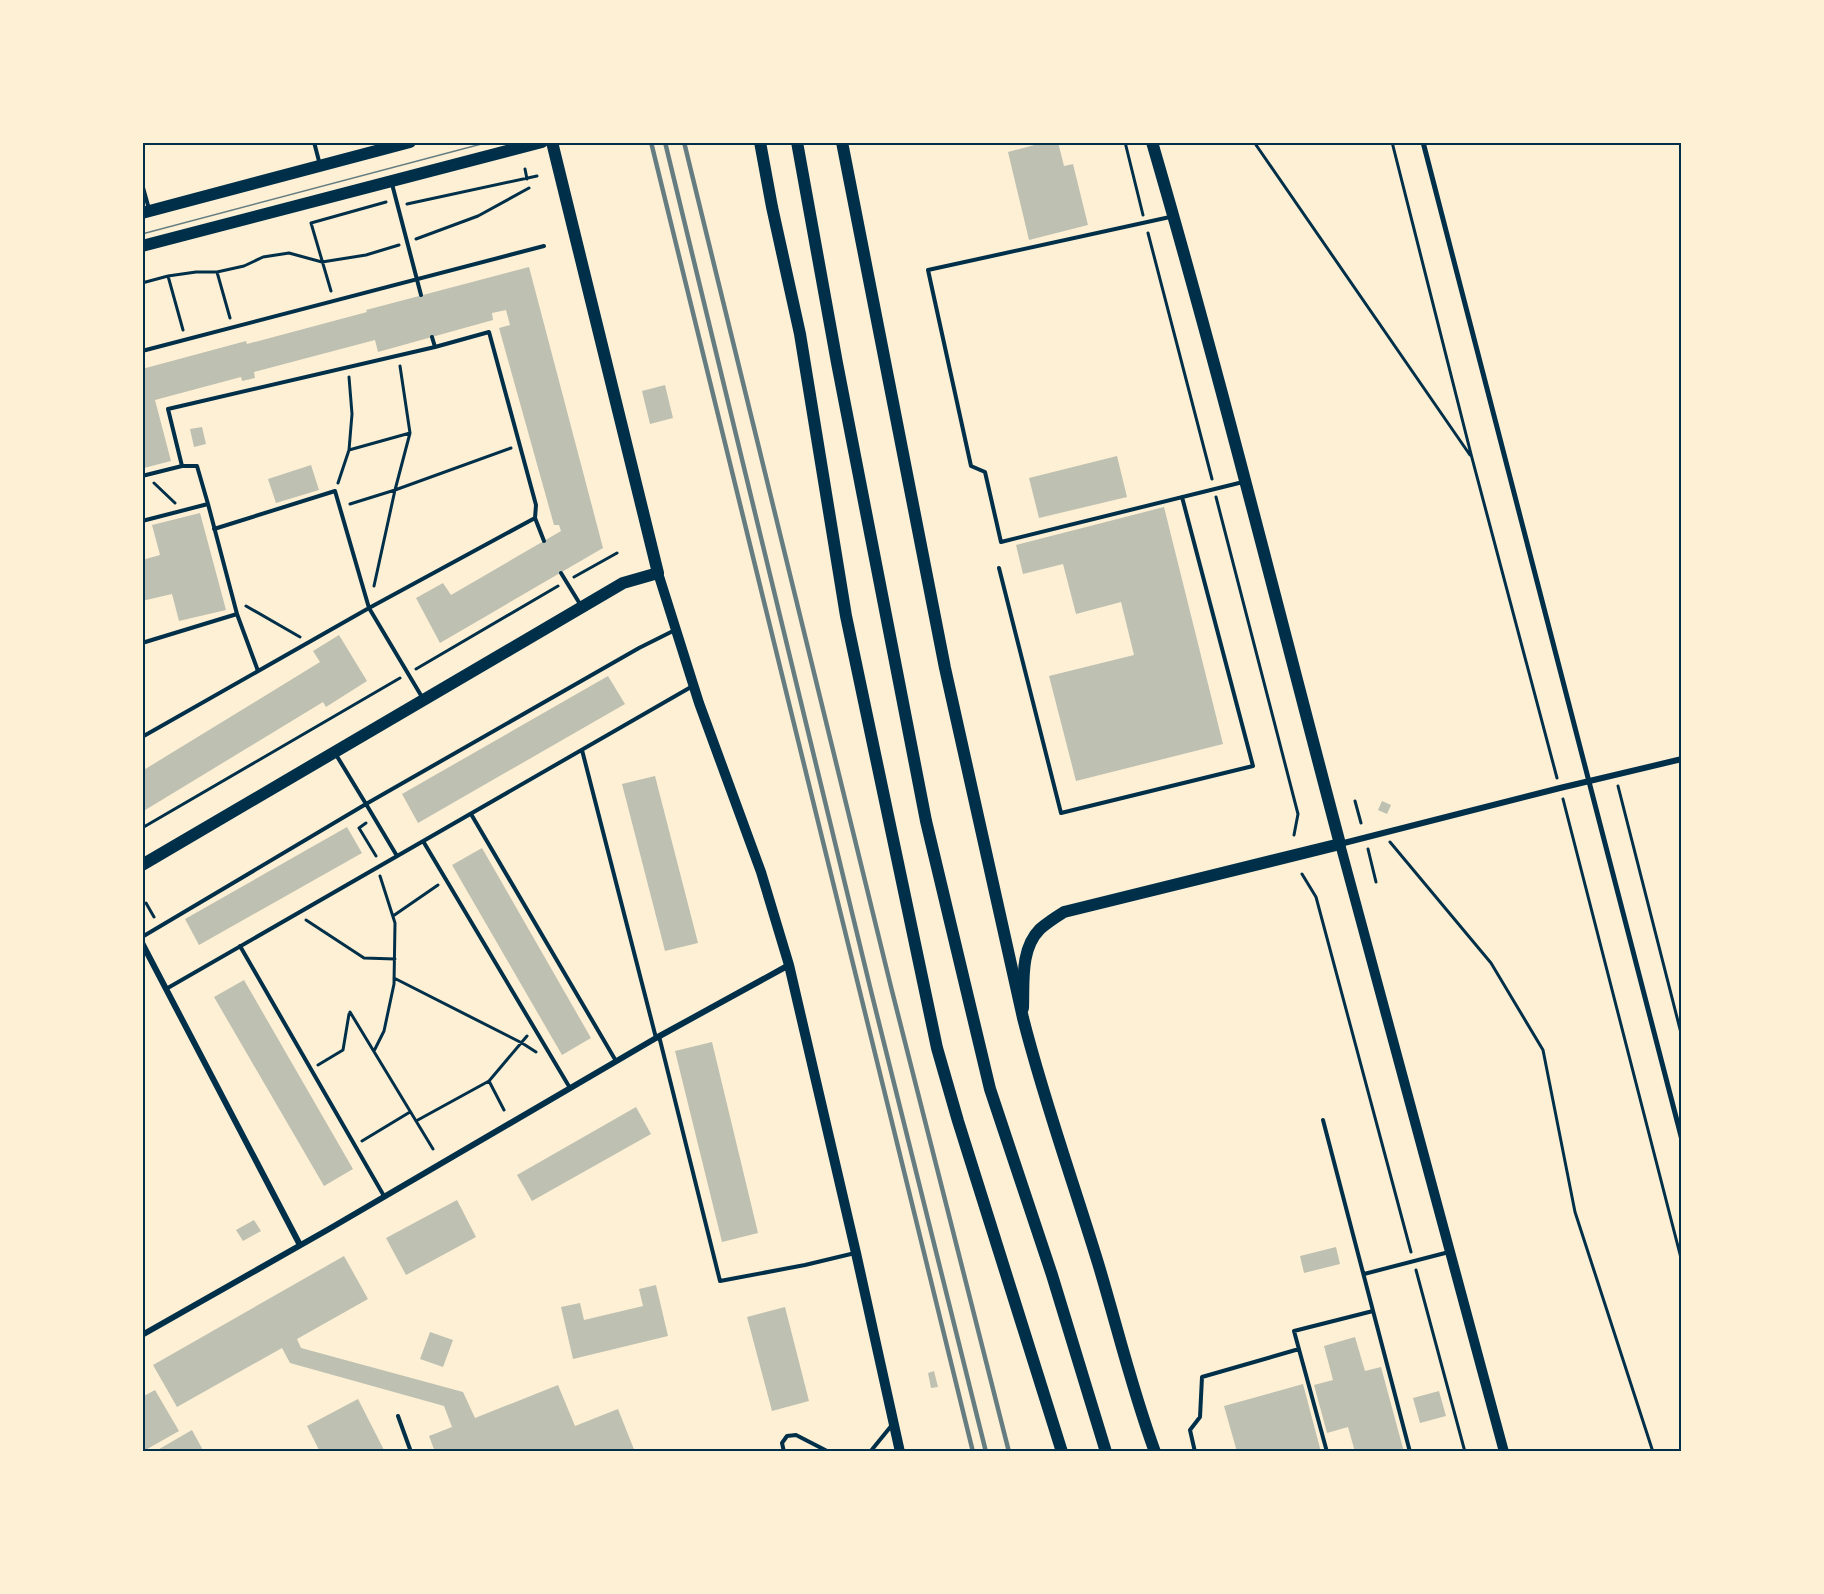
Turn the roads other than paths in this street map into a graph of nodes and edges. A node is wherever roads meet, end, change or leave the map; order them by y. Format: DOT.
graph roads {
  1 [pos="314,142"];
  2 [pos="410,142"];
  3 [pos="542,142"];
  4 [pos="552,142"];
  5 [pos="760,142"];
  6 [pos="797,142"];
  7 [pos="842,142"];
  8 [pos="1152,142"];
  9 [pos="1423,142"];
  10 [pos="377,147"];
  11 [pos="320,166"];
  12 [pos="391,181"];
  13 [pos="142,184"];
  14 [pos="146,212"];
  15 [pos="1174,216"];
  16 [pos="142,246"];
  17 [pos="544,246"];
  18 [pos="417,279"];
  19 [pos="421,295"];
  20 [pos="432,337"];
  21 [pos="435,347"];
  22 [pos="142,351"];
  23 [pos="182,466"];
  24 [pos="145,475"];
  25 [pos="1246,482"];
  26 [pos="1182,497"];
  27 [pos="208,504"];
  28 [pos="535,518"];
  29 [pos="142,521"];
  30 [pos="214,529"];
  31 [pos="543,542"];
  32 [pos="999,567"];
  33 [pos="561,573"];
  34 [pos="658,573"];
  35 [pos="582,607"];
  36 [pos="369,608"];
  37 [pos="237,614"];
  38 [pos="675,630"];
  39 [pos="142,643"];
  40 [pos="258,671"];
  41 [pos="693,686"];
  42 [pos="423,700"];
  43 [pos="142,737"];
  44 [pos="582,750"];
  45 [pos="334,753"];
  46 [pos="1682,759"];
  47 [pos="1588,781"];
  48 [pos="366,804"];
  49 [pos="471,814"];
  50 [pos="423,841"];
  51 [pos="1340,844"];
  52 [pos="398,856"];
  53 [pos="142,865"];
  54 [pos="142,937"];
  55 [pos="142,943"];
  56 [pos="240,946"];
  57 [pos="789,965"];
  58 [pos="166,989"];
  59 [pos="1023,1018"];
  60 [pos="657,1037"];
  61 [pos="616,1061"];
  62 [pos="570,1088"];
  63 [pos="1323,1120"];
  64 [pos="1682,1140"];
  65 [pos="385,1196"];
  66 [pos="300,1245"];
  67 [pos="1450,1251"];
  68 [pos="856,1253"];
  69 [pos="1364,1274"];
  70 [pos="1373,1311"];
  71 [pos="142,1335"];
  72 [pos="1299,1348"];
  73 [pos="398,1416"];
  74 [pos="893,1424"];
  75 [pos="411,1452"];
  76 [pos="784,1452"];
  77 [pos="829,1452"];
  78 [pos="870,1452"];
  79 [pos="900,1452"];
  80 [pos="1062,1452"];
  81 [pos="1106,1452"];
  82 [pos="1155,1452"];
  83 [pos="1195,1452"];
  84 [pos="1327,1452"];
  85 [pos="1410,1452"];
  86 [pos="1504,1452"];
  1 -- 11 [label="lane"];
  2 -- 10 [label="main road"];
  3 -- 12 [label="main road"];
  4 -- 34 [label="main road"];
  5 -- 80 [label="main road"];
  6 -- 81 [label="main road"];
  7 -- 59 [label="main road"];
  8 -- 15 [label="main road"];
  9 -- 47 [label="street"];
  10 -- 11 [label="main road"];
  11 -- 14 [label="main road"];
  12 -- 16 [label="main road"];
  12 -- 18 [label="lane"];
  13 -- 14 [label="lane"];
  15 -- 25 [label="main road"];
  15 -- 26 [label="lane"];
  17 -- 18 [label="lane"];
  18 -- 19 [label="lane"];
  18 -- 22 [label="lane"];
  20 -- 21 [label="lane"];
  21 -- 23 [label="lane"];
  21 -- 28 [label="lane"];
  23 -- 24 [label="lane"];
  23 -- 27 [label="lane"];
  25 -- 26 [label="lane"];
  25 -- 51 [label="main road"];
  26 -- 32 [label="lane"];
  27 -- 29 [label="lane"];
  27 -- 30 [label="lane"];
  28 -- 31 [label="lane"];
  28 -- 36 [label="lane"];
  30 -- 36 [label="lane"];
  30 -- 37 [label="lane"];
  33 -- 35 [label="lane"];
  34 -- 35 [label="main road"];
  34 -- 38 [label="street"];
  35 -- 42 [label="main road"];
  36 -- 40 [label="lane"];
  36 -- 42 [label="lane"];
  37 -- 39 [label="lane"];
  37 -- 40 [label="lane"];
  38 -- 41 [label="street"];
  38 -- 48 [label="lane"];
  40 -- 43 [label="lane"];
  41 -- 44 [label="lane"];
  41 -- 57 [label="street"];
  42 -- 45 [label="main road"];
  44 -- 49 [label="lane"];
  44 -- 60 [label="lane"];
  45 -- 48 [label="lane"];
  45 -- 53 [label="main road"];
  46 -- 47 [label="street"];
  47 -- 51 [label="street"];
  47 -- 64 [label="street"];
  48 -- 52 [label="lane"];
  48 -- 54 [label="lane"];
  49 -- 50 [label="lane"];
  49 -- 61 [label="lane"];
  50 -- 52 [label="lane"];
  50 -- 62 [label="lane"];
  51 -- 59 [label="main road"];
  51 -- 67 [label="street"];
  52 -- 56 [label="lane"];
  55 -- 58 [label="street"];
  56 -- 58 [label="lane"];
  56 -- 65 [label="lane"];
  57 -- 60 [label="street"];
  57 -- 68 [label="street"];
  58 -- 66 [label="street"];
  59 -- 82 [label="main road"];
  60 -- 61 [label="street"];
  60 -- 68 [label="lane"];
  61 -- 62 [label="street"];
  62 -- 65 [label="street"];
  63 -- 69 [label="lane"];
  65 -- 66 [label="street"];
  66 -- 71 [label="street"];
  67 -- 69 [label="lane"];
  67 -- 86 [label="street"];
  68 -- 74 [label="street"];
  69 -- 70 [label="lane"];
  70 -- 72 [label="lane"];
  70 -- 85 [label="lane"];
  72 -- 83 [label="lane"];
  72 -- 84 [label="lane"];
  73 -- 75 [label="lane"];
  74 -- 78 [label="lane"];
  74 -- 79 [label="street"];
  76 -- 77 [label="lane"];
}
